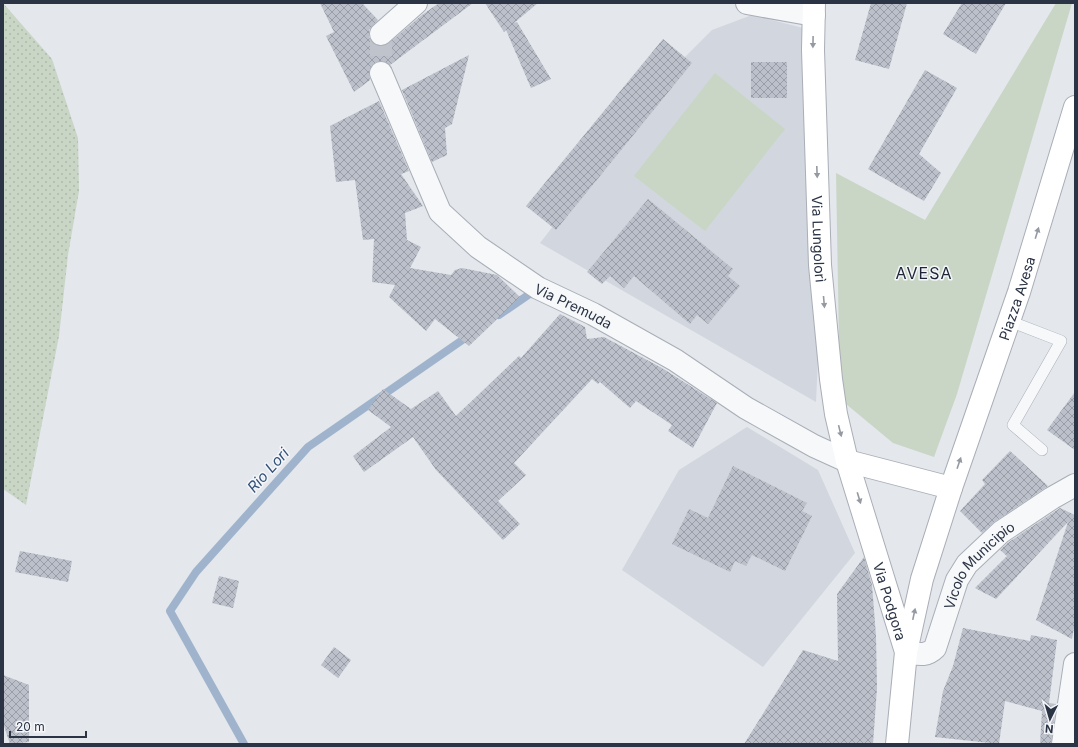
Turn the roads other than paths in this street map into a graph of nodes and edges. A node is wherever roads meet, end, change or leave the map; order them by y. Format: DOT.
graph roads {
  1 [pos="416,3"];
  2 [pos="747,3"];
  3 [pos="814,9"];
  4 [pos="381,34"];
  5 [pos="381,73"];
  6 [pos="1075,107"];
  7 [pos="1009,321"];
  8 [pos="1042,450"];
  9 [pos="847,461"];
  10 [pos="1075,485"];
  11 [pos="951,488"];
  12 [pos="906,652"];
  13 [pos="1075,664"];
  14 [pos="897,744"];
  15 [pos="1063,744"];
  1 -- 4 [label="street"];
  2 -- 3 [label="street, Via Lungolorì"];
  3 -- 9 [label="street, Via Lungolorì, one-way"];
  5 -- 9 [label="street, Via Premuda"];
  7 -- 6 [label="street, Piazza Avesa, one-way"];
  7 -- 8 [label="lane"];
  11 -- 7 [label="street, Piazza Avesa, one-way"];
  9 -- 11 [label="street"];
  9 -- 12 [label="street, Via Podgora, one-way"];
  10 -- 12 [label="street, Vicolo Municipio"];
  12 -- 11 [label="street, Piazza Avesa, one-way"];
  12 -- 14 [label="street, Via Podgora"];
  13 -- 15 [label="street"];
}
